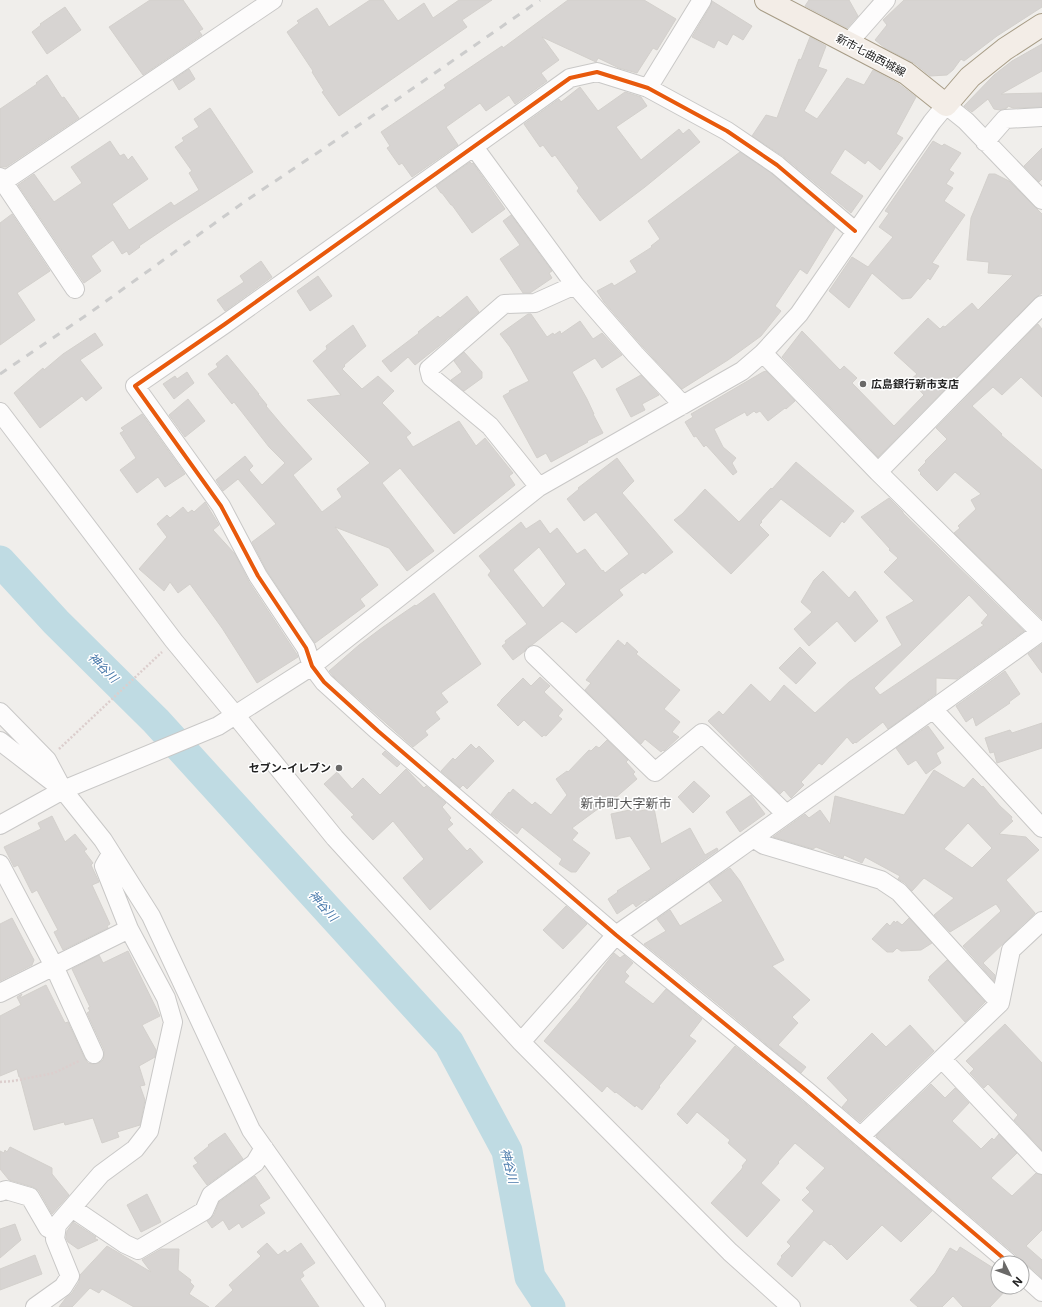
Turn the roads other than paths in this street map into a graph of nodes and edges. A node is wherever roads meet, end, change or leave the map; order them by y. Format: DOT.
graph roads {
  1 [pos="273,0"];
  2 [pos="702,0"];
  3 [pos="766,0"];
  4 [pos="886,0"];
  5 [pos="1042,26"];
  6 [pos="848,43"];
  7 [pos="648,88"];
  8 [pos="946,105"];
  9 [pos="1042,117"];
  10 [pos="985,142"];
  11 [pos="474,147"];
  12 [pos="1,181"];
  13 [pos="1042,200"];
  14 [pos="855,232"];
  15 [pos="575,285"];
  16 [pos="75,289"];
  17 [pos="1042,305"];
  18 [pos="763,354"];
  19 [pos="683,405"];
  20 [pos="0,412"];
  21 [pos="878,472"];
  22 [pos="539,487"];
  23 [pos="1041,632"];
  24 [pos="534,655"];
  25 [pos="312,666"];
  26 [pos="933,709"];
  27 [pos="0,712"];
  28 [pos="236,716"];
  29 [pos="0,741"];
  30 [pos="63,790"];
  31 [pos="786,814"];
  32 [pos="0,825"];
  33 [pos="1042,828"];
  34 [pos="753,838"];
  35 [pos="111,854"];
  36 [pos="0,864"];
  37 [pos="1042,921"];
  38 [pos="129,928"];
  39 [pos="616,935"];
  40 [pos="54,966"];
  41 [pos="0,992"];
  42 [pos="1000,1003"];
  43 [pos="521,1042"];
  44 [pos="94,1054"];
  45 [pos="942,1059"];
  46 [pos="860,1136"];
  47 [pos="264,1148"];
  48 [pos="1042,1165"];
  49 [pos="0,1192"];
  50 [pos="72,1208"];
  51 [pos="56,1232"];
  52 [pos="1000,1255"];
  53 [pos="1030,1281"];
  54 [pos="1042,1292"];
  55 [pos="35,1307"];
  56 [pos="376,1307"];
  57 [pos="791,1307"];
  1 -- 12 [label="street"];
  2 -- 7 [label="street"];
  3 -- 6 [label="main road, 新市七曲西城線"];
  4 -- 6 [label="street"];
  5 -- 8 [label="main road"];
  6 -- 8 [label="main road, 新市七曲西城線"];
  7 -- 11 [label="street"];
  7 -- 14 [label="street"];
  8 -- 10 [label="street"];
  8 -- 14 [label="street"];
  9 -- 10 [label="street"];
  10 -- 13 [label="street"];
  11 -- 15 [label="street"];
  11 -- 25 [label="street"];
  12 -- 16 [label="street"];
  14 -- 18 [label="street"];
  15 -- 19 [label="street"];
  15 -- 22 [label="street"];
  17 -- 21 [label="street"];
  18 -- 19 [label="street"];
  18 -- 21 [label="street"];
  19 -- 22 [label="street"];
  20 -- 28 [label="street"];
  21 -- 23 [label="street"];
  22 -- 25 [label="street"];
  23 -- 26 [label="street"];
  24 -- 31 [label="street"];
  25 -- 28 [label="street"];
  25 -- 39 [label="street"];
  26 -- 31 [label="street"];
  26 -- 33 [label="street"];
  27 -- 30 [label="street"];
  28 -- 30 [label="street"];
  28 -- 43 [label="street"];
  29 -- 30 [label="street"];
  30 -- 32 [label="street"];
  30 -- 35 [label="street"];
  31 -- 34 [label="street"];
  34 -- 39 [label="street"];
  34 -- 42 [label="street"];
  35 -- 38 [label="street"];
  35 -- 47 [label="street"];
  36 -- 40 [label="street"];
  37 -- 42 [label="street"];
  38 -- 40 [label="street"];
  38 -- 50 [label="street"];
  39 -- 43 [label="street"];
  39 -- 46 [label="street"];
  40 -- 41 [label="street"];
  40 -- 44 [label="street"];
  42 -- 45 [label="street"];
  43 -- 57 [label="street"];
  45 -- 46 [label="street"];
  45 -- 48 [label="street"];
  46 -- 52 [label="street"];
  47 -- 50 [label="street"];
  47 -- 56 [label="street"];
  49 -- 51 [label="street"];
  50 -- 51 [label="street"];
  51 -- 55 [label="street"];
  53 -- 54 [label="street"];
}
